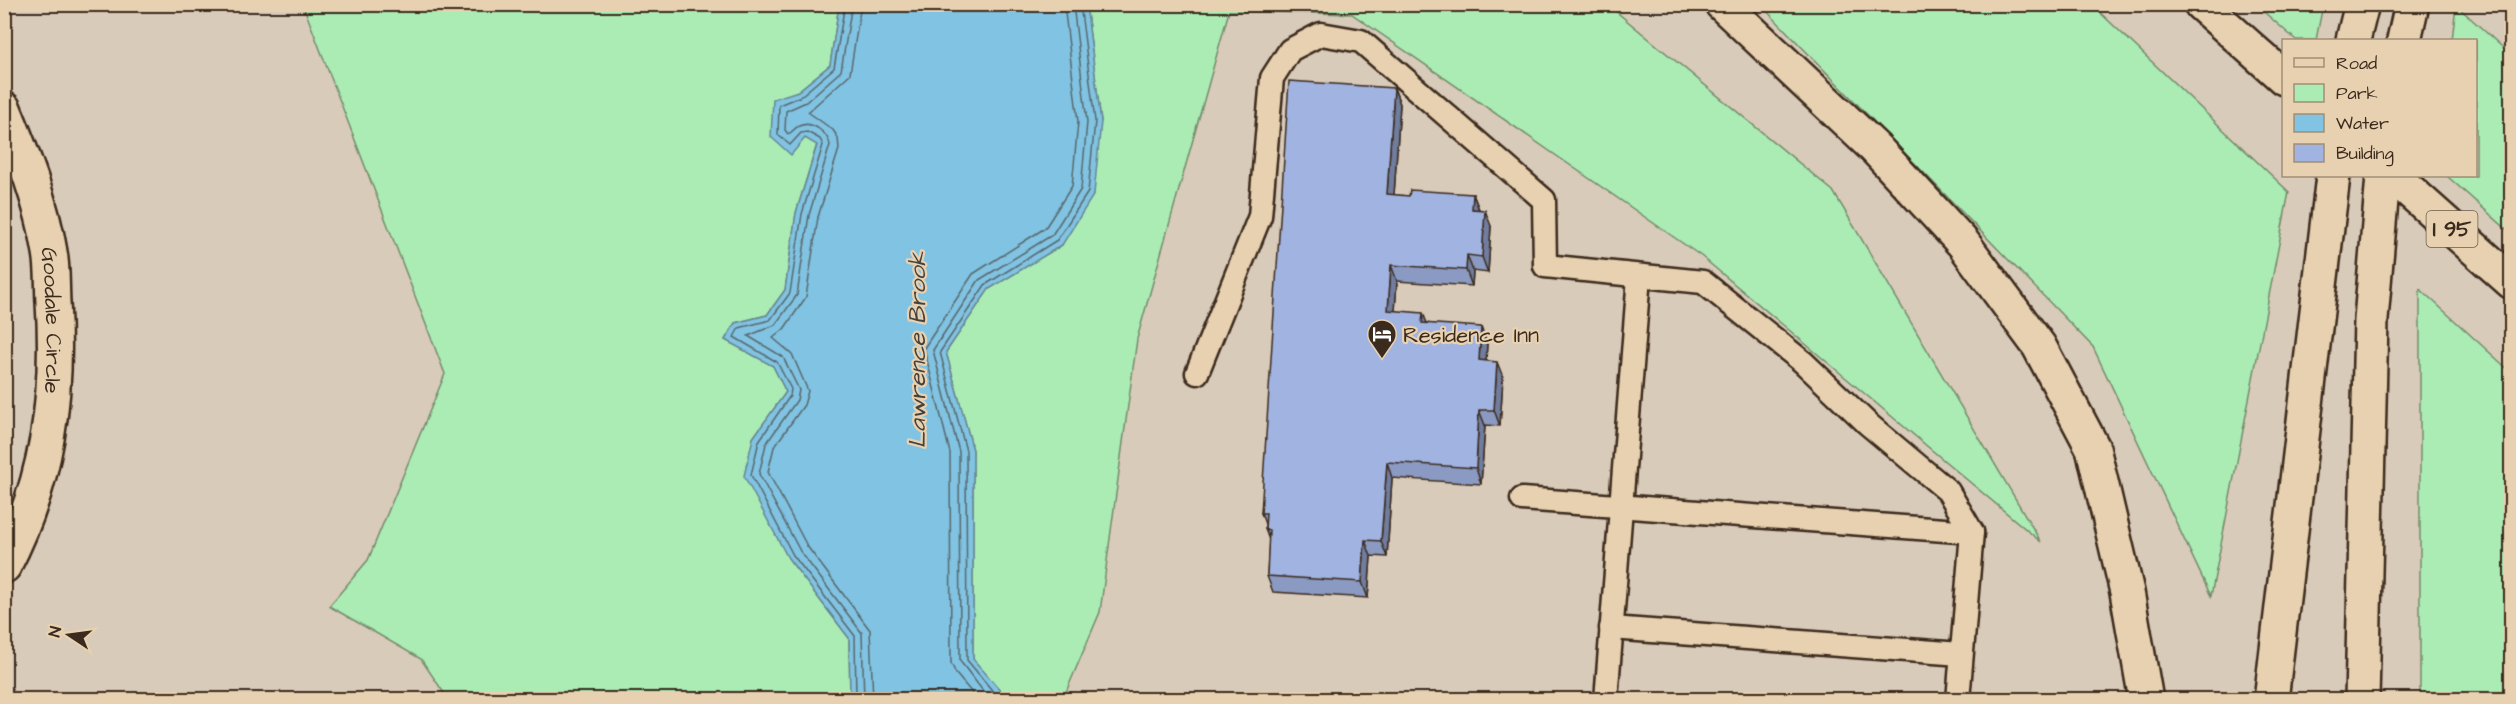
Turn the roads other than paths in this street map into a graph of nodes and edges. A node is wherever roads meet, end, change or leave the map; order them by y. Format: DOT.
graph roads {
  1 [pos="1722,4"];
  2 [pos="2201,4"];
  3 [pos="2361,4"];
  4 [pos="2412,4"];
  5 [pos="2353,39"];
  6 [pos="2404,39"];
  7 [pos="2282,77"];
  8 [pos="4,109"];
  9 [pos="2333,177"];
  10 [pos="2383,177"];
  11 [pos="2394,177"];
  12 [pos="1639,276"];
  13 [pos="2511,282"];
  14 [pos="1197,373"];
  15 [pos="1522,499"];
  16 [pos="1621,505"];
  17 [pos="1972,532"];
  18 [pos="4,566"];
  19 [pos="1611,628"];
  20 [pos="1961,654"];
  21 [pos="1606,699"];
  22 [pos="1958,699"];
  23 [pos="2146,699"];
  24 [pos="2271,699"];
  25 [pos="2362,699"];
  1 -- 23 [label="main road"];
  2 -- 7 [label="main road"];
  3 -- 5 [label="main road"];
  4 -- 6 [label="main road"];
  8 -- 18 [label="main road, Goodale Circle"];
  9 -- 24 [label="main road"];
  10 -- 25 [label="main road"];
  11 -- 13 [label="main road, I 95"];
  12 -- 14 [label="lane"];
  12 -- 16 [label="lane"];
  12 -- 17 [label="lane"];
  15 -- 16 [label="lane"];
  16 -- 17 [label="lane"];
  16 -- 19 [label="lane"];
  17 -- 20 [label="lane"];
  19 -- 20 [label="lane"];
  19 -- 21 [label="lane"];
  20 -- 22 [label="lane"];
}
